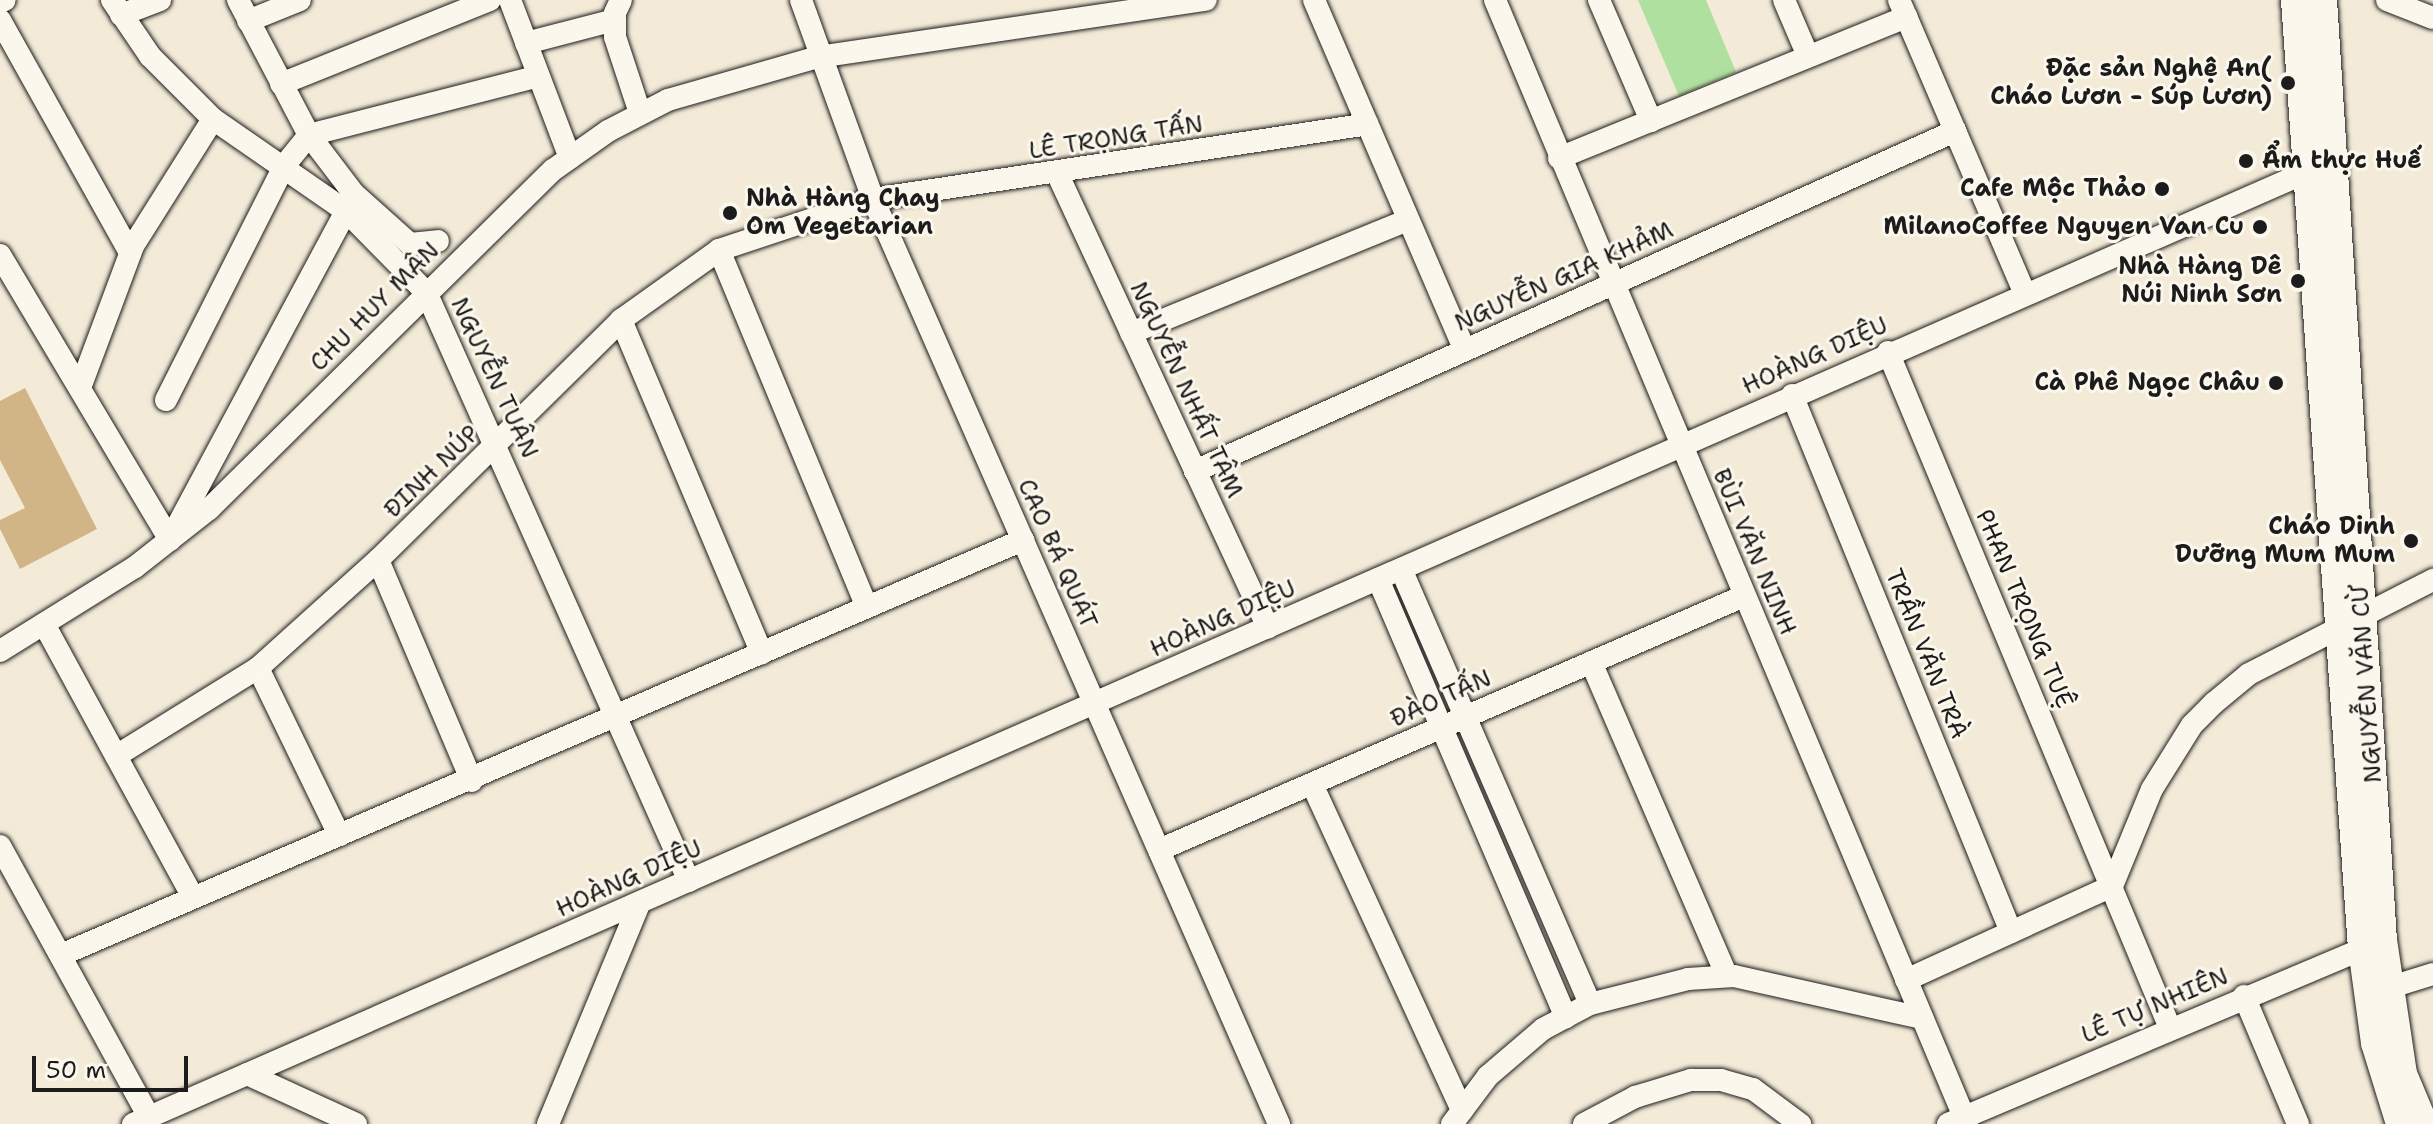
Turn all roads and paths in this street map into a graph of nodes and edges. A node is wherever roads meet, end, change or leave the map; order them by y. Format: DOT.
graph roads {
  1 [pos="160,0"];
  2 [pos="238,0"];
  3 [pos="300,0"];
  4 [pos="490,0"];
  5 [pos="510,0"];
  6 [pos="801,0"];
  7 [pos="1206,0"];
  8 [pos="1314,0"];
  9 [pos="1495,0"];
  10 [pos="1599,0"];
  11 [pos="1784,0"];
  12 [pos="2295,0"];
  13 [pos="2323,0"];
  14 [pos="2387,0"];
  15 [pos="1115,7"];
  16 [pos="117,8"];
  17 [pos="1902,8"];
  18 [pos="618,10"];
  19 [pos="2433,18"];
  20 [pos="0,20"];
  21 [pos="248,21"];
  22 [pos="526,43"];
  23 [pos="1808,56"];
  24 [pos="818,57"];
  25 [pos="538,76"];
  26 [pos="281,84"];
  27 [pos="640,113"];
  28 [pos="213,119"];
  29 [pos="1651,121"];
  30 [pos="1367,124"];
  31 [pos="1955,131"];
  32 [pos="309,135"];
  33 [pos="570,158"];
  34 [pos="1559,158"];
  35 [pos="2333,161"];
  36 [pos="284,166"];
  37 [pos="2305,173"];
  38 [pos="1058,175"];
  39 [pos="873,199"];
  40 [pos="346,211"];
  41 [pos="1408,220"];
  42 [pos="438,241"];
  43 [pos="719,250"];
  44 [pos="130,253"];
  45 [pos="0,255"];
  46 [pos="1612,284"];
  47 [pos="426,292"];
  48 [pos="2024,292"];
  49 [pos="621,320"];
  50 [pos="1131,333"];
  51 [pos="1465,350"];
  52 [pos="1888,352"];
  53 [pos="80,388"];
  54 [pos="1792,395"];
  55 [pos="166,400"];
  56 [pos="1680,444"];
  57 [pos="497,445"];
  58 [pos="1195,471"];
  59 [pos="170,540"];
  60 [pos="1023,540"];
  61 [pos="378,560"];
  62 [pos="1401,569"];
  63 [pos="1378,579"];
  64 [pos="2433,580"];
  65 [pos="1744,596"];
  66 [pos="867,607"];
  67 [pos="2350,623"];
  68 [pos="44,624"];
  69 [pos="1268,628"];
  70 [pos="0,651"];
  71 [pos="762,653"];
  72 [pos="1591,662"];
  73 [pos="258,668"];
  74 [pos="1095,704"];
  75 [pos="616,716"];
  76 [pos="1465,717"];
  77 [pos="1442,727"];
  78 [pos="116,756"];
  79 [pos="472,781"];
  80 [pos="1312,784"];
  81 [pos="339,835"];
  82 [pos="0,846"];
  83 [pos="1159,850"];
  84 [pos="689,881"];
  85 [pos="2112,886"];
  86 [pos="193,897"];
  87 [pos="639,904"];
  88 [pos="2011,932"];
  89 [pos="2373,944"];
  90 [pos="61,955"];
  91 [pos="2433,974"];
  92 [pos="1727,976"];
  93 [pos="1906,980"];
  94 [pos="2388,988"];
  95 [pos="2244,996"];
  96 [pos="1590,1004"];
  97 [pos="1566,1017"];
  98 [pos="1922,1018"];
  99 [pos="2170,1028"];
  100 [pos="247,1074"];
  101 [pos="1457,1117"];
  102 [pos="141,1120"];
  103 [pos="342,1121"];
  104 [pos="1960,1122"];
  105 [pos="548,1124"];
  106 [pos="1279,1124"];
  107 [pos="1584,1124"];
  108 [pos="1800,1124"];
  109 [pos="2298,1124"];
  110 [pos="2400,1124"];
  111 [pos="2424,1124"];
  1 -- 16 [label="street"];
  2 -- 21 [label="street"];
  3 -- 21 [label="street"];
  4 -- 26 [label="street"];
  5 -- 22 [label="street"];
  6 -- 24 [label="street, CAO BÁ QUÁT"];
  7 -- 15 [label="street, CHU HUY MÂN"];
  8 -- 30 [label="street"];
  9 -- 34 [label="street, BÙI VĂN NINH"];
  10 -- 29 [label="street"];
  11 -- 23 [label="street"];
  12 -- 37 [label="main road, NGUYỄN VĂN CỪ"];
  13 -- 35 [label="main road, NGUYỄN VĂN CỪ"];
  14 -- 19 [label="street"];
  15 -- 24 [label="street, CHU HUY MÂN"];
  16 -- 28 [label="street, NGUYỄN TUÂN"];
  17 -- 23 [label="street"];
  17 -- 31 [label="street"];
  18 -- 22 [label="street"];
  18 -- 27 [label="street"];
  20 -- 44 [label="street"];
  21 -- 26 [label="street"];
  22 -- 25 [label="street"];
  23 -- 29 [label="street"];
  24 -- 27 [label="street, CHU HUY MÂN"];
  24 -- 39 [label="street, CAO BÁ QUÁT"];
  25 -- 32 [label="street"];
  25 -- 33 [label="street"];
  26 -- 32 [label="street"];
  27 -- 33 [label="street, CHU HUY MÂN"];
  28 -- 36 [label="street, NGUYỄN TUÂN"];
  28 -- 44 [label="street"];
  29 -- 34 [label="street"];
  30 -- 38 [label="street, LÊ TRỌNG TẤN"];
  30 -- 41 [label="street"];
  31 -- 46 [label="street, NGUYỄN GIA KHẢM"];
  31 -- 48 [label="street"];
  32 -- 36 [label="street"];
  32 -- 42 [label="street"];
  33 -- 47 [label="street, CHU HUY MÂN"];
  34 -- 46 [label="street, BÙI VĂN NINH"];
  35 -- 37 [label="street, HOÀNG DIỆU"];
  35 -- 67 [label="main road, NGUYỄN VĂN CỪ"];
  36 -- 40 [label="street, NGUYỄN TUÂN"];
  36 -- 55 [label="street"];
  37 -- 48 [label="street, HOÀNG DIỆU"];
  37 -- 67 [label="main road, NGUYỄN VĂN CỪ"];
  38 -- 39 [label="street, LÊ TRỌNG TẤN"];
  38 -- 50 [label="street, NGUYỄN NHẤT TÂM"];
  39 -- 43 [label="street, ĐINH NÚP"];
  39 -- 60 [label="street, CAO BÁ QUÁT"];
  40 -- 47 [label="street, NGUYỄN TUÂN"];
  40 -- 59 [label="street"];
  41 -- 50 [label="street"];
  41 -- 51 [label="street"];
  43 -- 49 [label="street, ĐINH NÚP"];
  43 -- 66 [label="street"];
  44 -- 53 [label="street"];
  45 -- 53 [label="street"];
  46 -- 51 [label="street, NGUYỄN GIA KHẢM"];
  46 -- 56 [label="street, BÙI VĂN NINH"];
  47 -- 57 [label="street, NGUYỄN TUÂN"];
  47 -- 59 [label="street, CHU HUY MÂN"];
  48 -- 52 [label="street, HOÀNG DIỆU"];
  49 -- 57 [label="street, ĐINH NÚP"];
  49 -- 71 [label="street"];
  50 -- 58 [label="street, NGUYỄN NHẤT TÂM"];
  51 -- 58 [label="street, NGUYỄN GIA KHẢM"];
  52 -- 54 [label="street, HOÀNG DIỆU"];
  52 -- 85 [label="street, PHAN TRỌNG TUỆ"];
  53 -- 59 [label="street"];
  54 -- 56 [label="street, HOÀNG DIỆU"];
  54 -- 88 [label="street, TRẦN VĂN TRÀ"];
  56 -- 62 [label="street, HOÀNG DIỆU"];
  56 -- 65 [label="street, BÙI VĂN NINH"];
  57 -- 61 [label="street, ĐINH NÚP"];
  57 -- 75 [label="street, NGUYỄN TUÂN"];
  58 -- 69 [label="street, NGUYỄN NHẤT TÂM"];
  59 -- 68 [label="street, CHU HUY MÂN"];
  60 -- 66 [label="street"];
  60 -- 74 [label="street, CAO BÁ QUÁT"];
  61 -- 73 [label="street, ĐINH NÚP"];
  61 -- 79 [label="street"];
  62 -- 63 [label="street, HOÀNG DIỆU"];
  62 -- 76 [label="street"];
  63 -- 69 [label="street, HOÀNG DIỆU"];
  63 -- 77 [label="street"];
  64 -- 67 [label="street"];
  65 -- 72 [label="street, ĐÀO TẤN"];
  65 -- 93 [label="street, BÙI VĂN NINH"];
  66 -- 71 [label="street"];
  67 -- 85 [label="street"];
  67 -- 89 [label="main road, NGUYỄN VĂN CỪ"];
  68 -- 70 [label="street, CHU HUY MÂN"];
  68 -- 78 [label="street"];
  69 -- 74 [label="street, HOÀNG DIỆU"];
  71 -- 75 [label="street"];
  72 -- 76 [label="street, ĐÀO TẤN"];
  72 -- 92 [label="street"];
  73 -- 78 [label="street, ĐINH NÚP"];
  73 -- 81 [label="street"];
  74 -- 83 [label="street, CAO BÁ QUÁT"];
  74 -- 84 [label="street, HOÀNG DIỆU"];
  75 -- 79 [label="street"];
  75 -- 84 [label="street, NGUYỄN TUÂN"];
  76 -- 77 [label="street, ĐÀO TẤN"];
  76 -- 96 [label="street"];
  77 -- 80 [label="street, ĐÀO TẤN"];
  77 -- 97 [label="street"];
  78 -- 86 [label="street"];
  79 -- 81 [label="street"];
  80 -- 83 [label="street, ĐÀO TẤN"];
  80 -- 101 [label="street"];
  81 -- 86 [label="street"];
  82 -- 90 [label="street"];
  83 -- 106 [label="street, CAO BÁ QUÁT"];
  84 -- 87 [label="street, HOÀNG DIỆU"];
  85 -- 88 [label="street"];
  85 -- 99 [label="street, PHAN TRỌNG TUỆ"];
  86 -- 90 [label="street"];
  87 -- 100 [label="street, HOÀNG DIỆU"];
  87 -- 105 [label="street"];
  88 -- 93 [label="street"];
  89 -- 94 [label="main road, NGUYỄN VĂN CỪ"];
  89 -- 95 [label="street, LÊ TỰ NHIÊN"];
  89 -- 110 [label="main road, NGUYỄN VĂN CỪ"];
  90 -- 102 [label="street"];
  91 -- 94 [label="street"];
  92 -- 96 [label="street"];
  92 -- 98 [label="street"];
  93 -- 98 [label="street, BÙI VĂN NINH"];
  94 -- 111 [label="main road, NGUYỄN VĂN CỪ"];
  95 -- 99 [label="street, LÊ TỰ NHIÊN"];
  95 -- 109 [label="street"];
  96 -- 97 [label="street"];
  97 -- 101 [label="street"];
  98 -- 104 [label="street, BÙI VĂN NINH"];
  99 -- 104 [label="street, LÊ TỰ NHIÊN"];
  100 -- 102 [label="street, HOÀNG DIỆU"];
  100 -- 103 [label="street"];
  107 -- 108 [label="street"];
}
